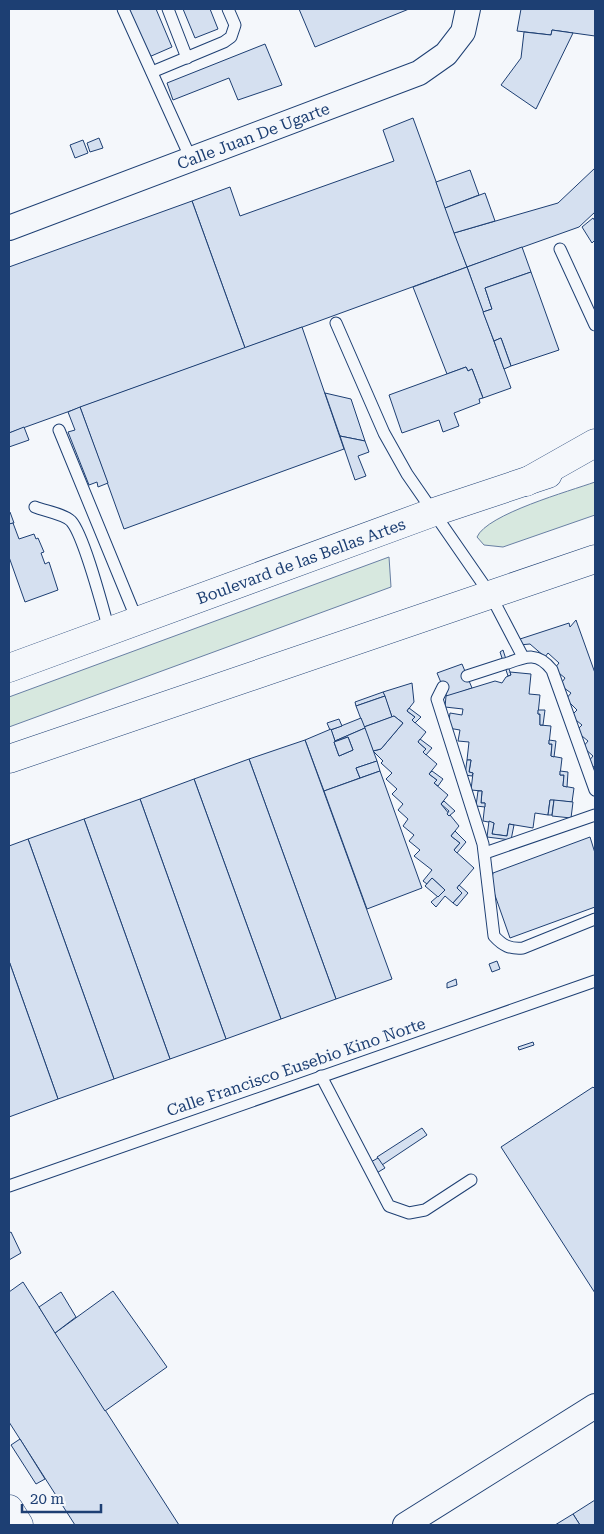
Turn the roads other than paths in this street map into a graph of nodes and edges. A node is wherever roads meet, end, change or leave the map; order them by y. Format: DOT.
graph roads {
  1 [pos="123,9"];
  2 [pos="168,9"];
  3 [pos="228,9"];
  4 [pos="468,9"];
  5 [pos="187,58"];
  6 [pos="152,72"];
  7 [pos="191,159"];
  8 [pos="9,228"];
  9 [pos="560,248"];
  10 [pos="336,323"];
  11 [pos="595,325"];
  12 [pos="59,430"];
  13 [pos="595,443"];
  14 [pos="595,457"];
  15 [pos="526,482"];
  16 [pos="35,507"];
  17 [pos="434,512"];
  18 [pos="595,559"];
  19 [pos="490,594"];
  20 [pos="137,620"];
  21 [pos="109,630"];
  22 [pos="523,657"];
  23 [pos="9,668"];
  24 [pos="467,676"];
  25 [pos="443,688"];
  26 [pos="9,759"];
  27 [pos="595,790"];
  28 [pos="595,814"];
  29 [pos="485,853"];
  30 [pos="595,920"];
  31 [pos="595,981"];
  32 [pos="321,1076"];
  33 [pos="471,1180"];
  34 [pos="9,1186"];
  35 [pos="595,1406"];
  36 [pos="9,1509"];
  37 [pos="19,1525"];
  38 [pos="406,1525"];
  1 -- 6 [label="lane"];
  2 -- 5 [label="lane"];
  3 -- 5 [label="lane"];
  4 -- 7 [label="street, Calle Juan De Ugarte"];
  5 -- 6 [label="lane"];
  6 -- 7 [label="lane"];
  7 -- 8 [label="street, Calle Juan De Ugarte"];
  9 -- 11 [label="lane"];
  10 -- 17 [label="lane"];
  12 -- 20 [label="lane"];
  13 -- 15 [label="main road"];
  14 -- 15 [label="main road, Boulevard de las Bellas Artes"];
  15 -- 17 [label="main road, Boulevard de las Bellas Artes"];
  16 -- 21 [label="lane"];
  17 -- 19 [label="lane"];
  17 -- 20 [label="main road, Boulevard de las Bellas Artes"];
  18 -- 19 [label="main road"];
  19 -- 22 [label="lane"];
  19 -- 26 [label="main road"];
  20 -- 21 [label="main road, Boulevard de las Bellas Artes"];
  21 -- 23 [label="main road, Boulevard de las Bellas Artes"];
  22 -- 24 [label="lane"];
  22 -- 27 [label="lane"];
  25 -- 29 [label="lane"];
  28 -- 29 [label="lane"];
  29 -- 30 [label="lane"];
  31 -- 32 [label="lane, Calle Francisco Eusebio Kino Norte"];
  32 -- 33 [label="lane"];
  32 -- 34 [label="lane, Calle Francisco Eusebio Kino Norte"];
  35 -- 38 [label="street"];
  36 -- 37 [label="main road"];
}
